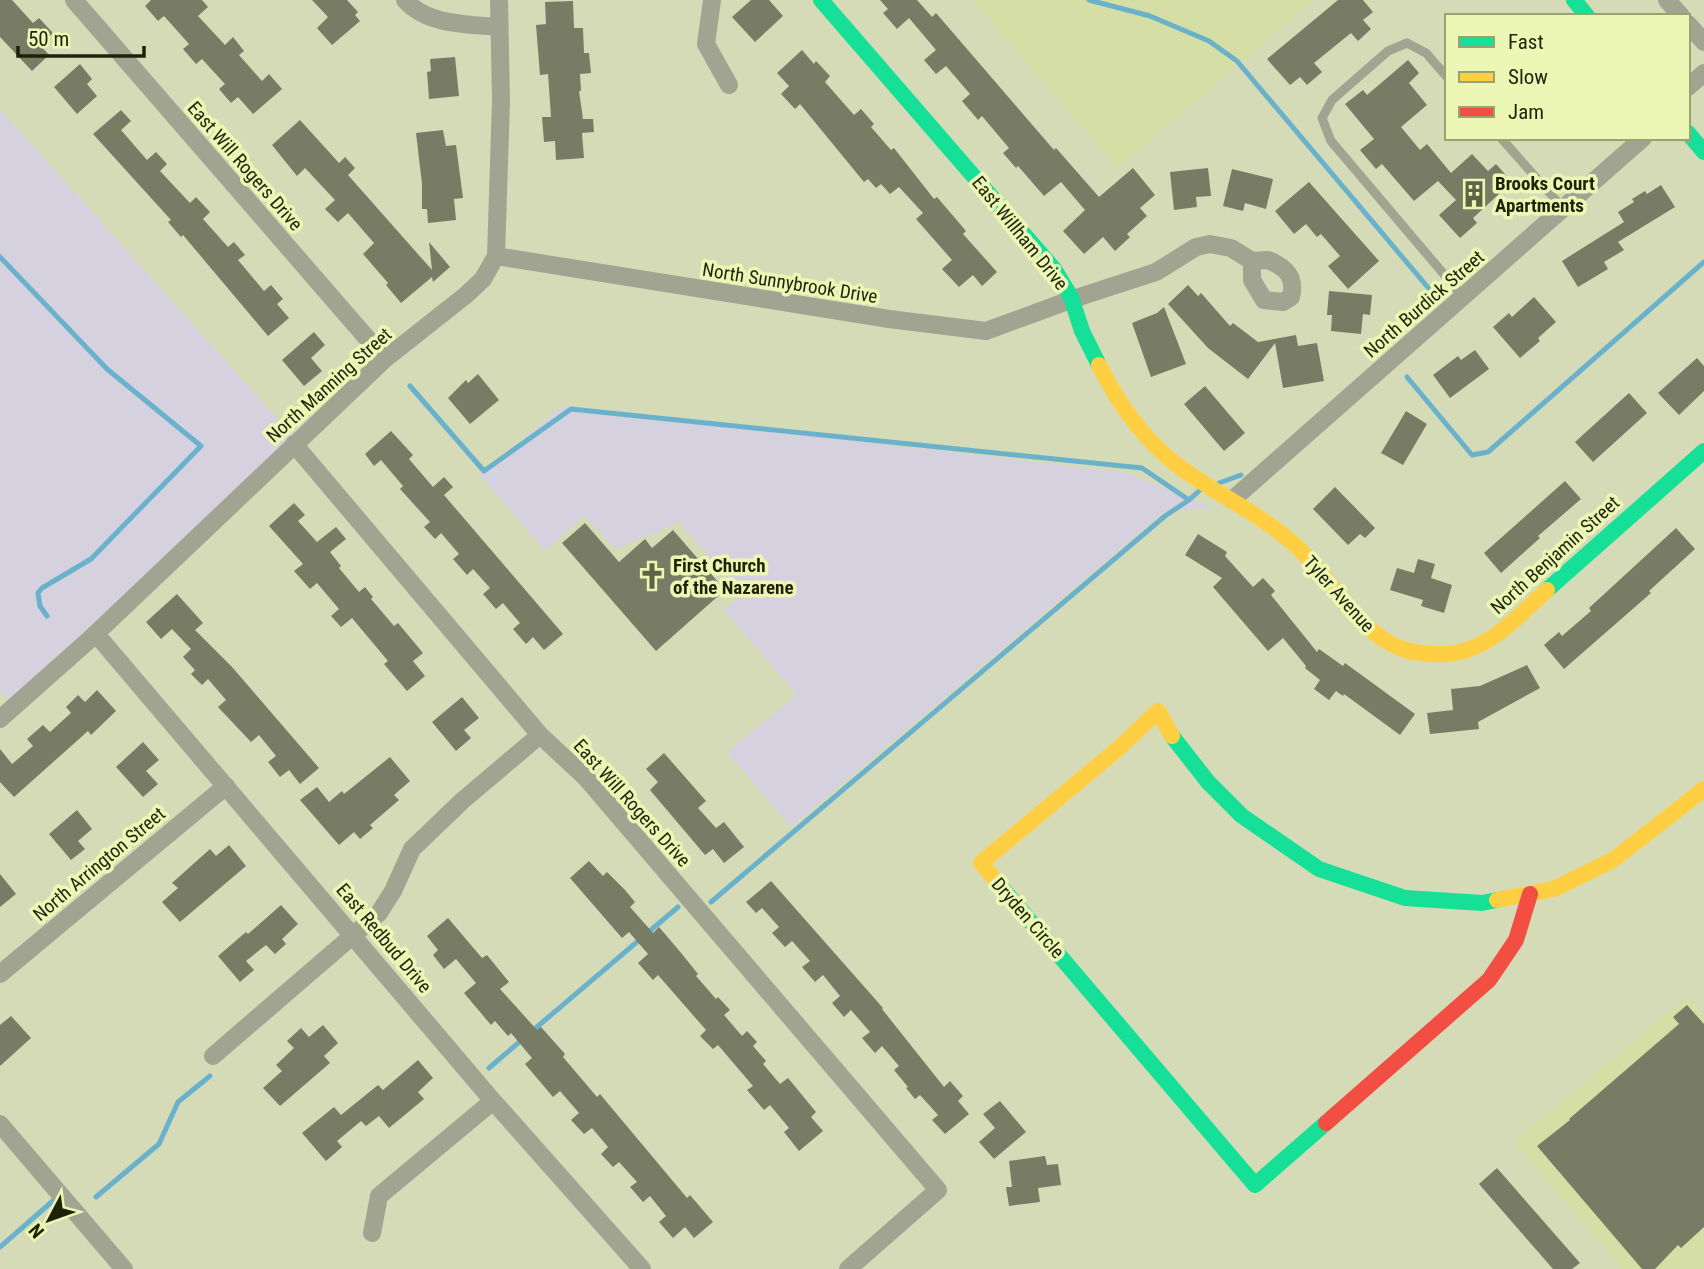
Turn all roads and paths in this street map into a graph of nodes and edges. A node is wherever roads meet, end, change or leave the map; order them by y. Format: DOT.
graph roads {
  1 [pos="74,0"];
  2 [pos="405,0"];
  3 [pos="499,0"];
  4 [pos="712,0"];
  5 [pos="821,0"];
  6 [pos="1574,0"];
  7 [pos="1667,0"];
  8 [pos="1585,14"];
  9 [pos="1679,14"];
  10 [pos="1690,26"];
  11 [pos="498,27"];
  12 [pos="1704,43"];
  13 [pos="1704,74"];
  14 [pos="1445,75"];
  15 [pos="729,85"];
  16 [pos="1690,86"];
  17 [pos="1690,135"];
  18 [pos="1503,140"];
  19 [pos="1641,140"];
  20 [pos="1704,152"];
  21 [pos="1563,208"];
  22 [pos="496,256"];
  23 [pos="1252,261"];
  24 [pos="1464,298"];
  25 [pos="1073,299"];
  26 [pos="385,359"];
  27 [pos="294,444"];
  28 [pos="1704,451"];
  29 [pos="1232,500"];
  30 [pos="1267,521"];
  31 [pos="96,634"];
  32 [pos="1419,652"];
  33 [pos="0,719"];
  34 [pos="540,734"];
  35 [pos="226,786"];
  36 [pos="1704,789"];
  37 [pos="1530,894"];
  38 [pos="354,934"];
  39 [pos="0,974"];
  40 [pos="213,1056"];
  41 [pos="493,1101"];
  42 [pos="0,1124"];
  43 [pos="372,1233"];
  44 [pos="124,1269"];
  45 [pos="642,1269"];
  46 [pos="848,1269"];
  1 -- 26 [label="street, East Will Rogers Drive"];
  2 -- 11 [label="street"];
  3 -- 11 [label="street"];
  4 -- 15 [label="street"];
  5 -- 25 [label="street, East Willham Drive"];
  6 -- 8 [label="street"];
  7 -- 9 [label="street"];
  10 -- 12 [label="street"];
  11 -- 22 [label="street"];
  13 -- 16 [label="street"];
  14 -- 24 [label="lane"];
  17 -- 20 [label="street"];
  18 -- 21 [label="lane"];
  19 -- 21 [label="street, North Burdick Street"];
  21 -- 24 [label="street, North Burdick Street"];
  22 -- 25 [label="street, North Sunnybrook Drive"];
  22 -- 26 [label="street, North Manning Street"];
  23 -- 25 [label="street, North Sunnybrook Drive"];
  24 -- 29 [label="street, North Burdick Street"];
  25 -- 29 [label="street, East Willham Drive"];
  26 -- 27 [label="street, North Manning Street"];
  27 -- 31 [label="street, North Manning Street"];
  27 -- 34 [label="street, East Will Rogers Drive"];
  28 -- 32 [label="street, North Benjamin Street"];
  29 -- 30 [label="street, East Willham Drive"];
  30 -- 32 [label="street, Tyler Avenue"];
  31 -- 33 [label="street, North Manning Street"];
  31 -- 35 [label="street, East Redbud Drive"];
  34 -- 38 [label="street"];
  34 -- 46 [label="street, East Will Rogers Drive"];
  35 -- 38 [label="street, East Redbud Drive"];
  35 -- 39 [label="street, North Arrington Street"];
  36 -- 37 [label="street"];
  37 -- 37 [label="street, Dryden Circle"];
  38 -- 40 [label="street"];
  38 -- 41 [label="street, East Redbud Drive"];
  41 -- 43 [label="street"];
  41 -- 45 [label="street, East Redbud Drive"];
  42 -- 44 [label="street"];
}
